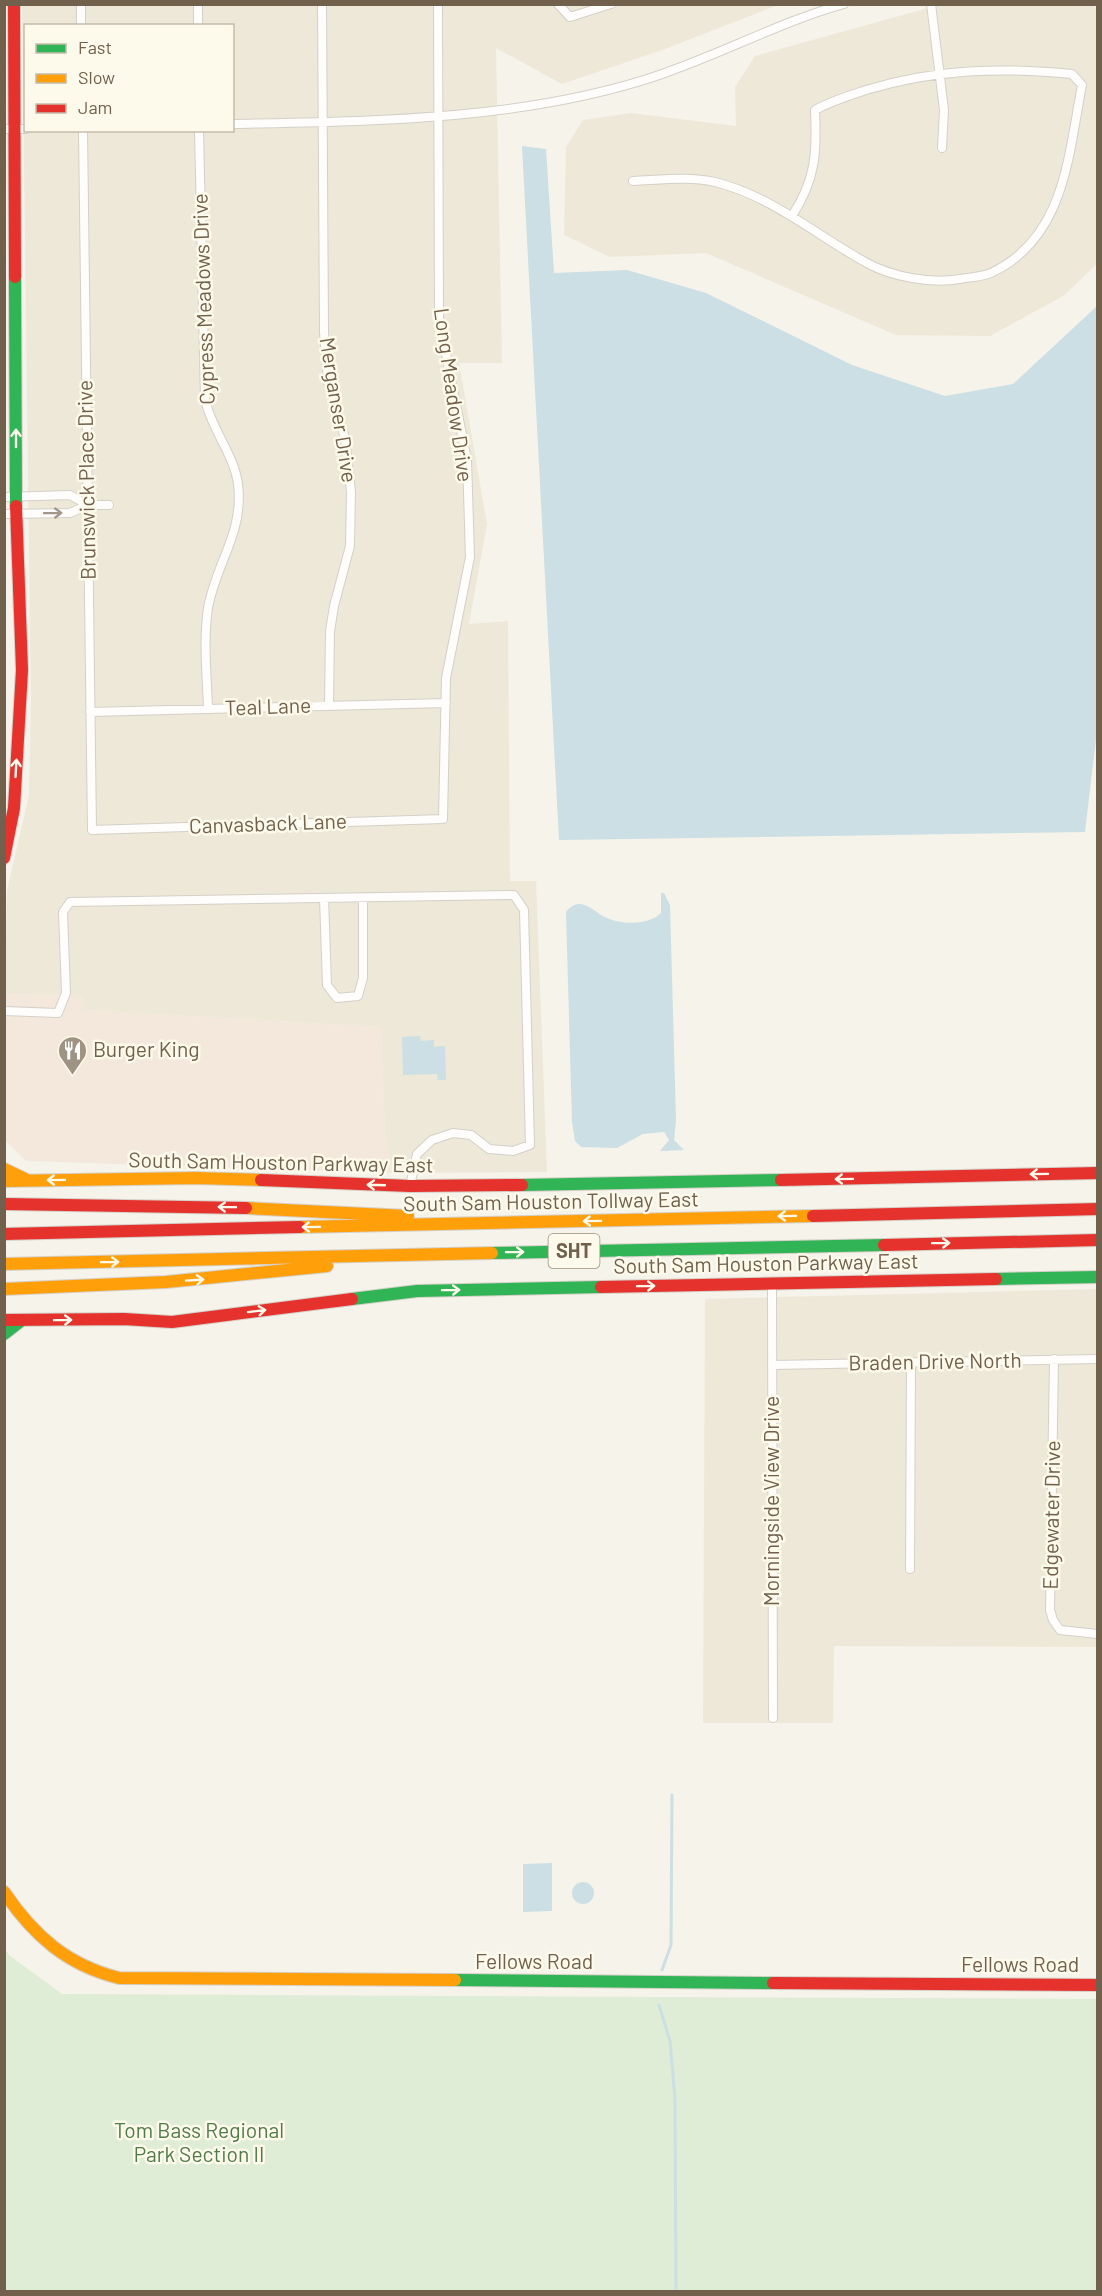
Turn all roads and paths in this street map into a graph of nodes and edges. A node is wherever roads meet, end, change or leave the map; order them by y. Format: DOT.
graph roads {
  1 [pos="14,4"];
  2 [pos="81,4"];
  3 [pos="198,4"];
  4 [pos="322,4"];
  5 [pos="438,4"];
  6 [pos="558,4"];
  7 [pos="611,4"];
  8 [pos="844,4"];
  9 [pos="931,4"];
  10 [pos="81,24"];
  11 [pos="198,24"];
  12 [pos="940,72"];
  13 [pos="440,118"];
  14 [pos="324,122"];
  15 [pos="234,124"];
  16 [pos="15,129"];
  17 [pos="83,132"];
  18 [pos="200,132"];
  19 [pos="942,148"];
  20 [pos="633,181"];
  21 [pos="792,216"];
  22 [pos="10,497"];
  23 [pos="88,505"];
  24 [pos="109,505"];
  25 [pos="10,514"];
  26 [pos="446,703"];
  27 [pos="329,705"];
  28 [pos="208,709"];
  29 [pos="90,712"];
  30 [pos="443,819"];
  31 [pos="92,830"];
  32 [pos="5,850"];
  33 [pos="324,898"];
  34 [pos="363,898"];
  35 [pos="4,1011"];
  36 [pos="4,1169"];
  37 [pos="1098,1173"];
  38 [pos="4,1181"];
  39 [pos="29,1181"];
  40 [pos="410,1186"];
  41 [pos="4,1204"];
  42 [pos="1098,1209"];
  43 [pos="516,1222"];
  44 [pos="4,1234"];
  45 [pos="1098,1240"];
  46 [pos="404,1256"];
  47 [pos="4,1264"];
  48 [pos="1098,1277"];
  49 [pos="772,1284"];
  50 [pos="4,1288"];
  51 [pos="4,1320"];
  52 [pos="22,1320"];
  53 [pos="4,1334"];
  54 [pos="1054,1359"];
  55 [pos="1098,1359"];
  56 [pos="911,1363"];
  57 [pos="772,1365"];
  58 [pos="910,1569"];
  59 [pos="1098,1634"];
  60 [pos="773,1718"];
  61 [pos="4,1892"];
  62 [pos="1098,1985"];
  1 -- 16 [label="main road"];
  2 -- 10 [label="street"];
  3 -- 11 [label="street"];
  4 -- 14 [label="street, Merganser Drive"];
  5 -- 13 [label="street, Long Meadow Drive"];
  6 -- 7 [label="street"];
  8 -- 13 [label="street"];
  9 -- 12 [label="street"];
  12 -- 19 [label="street"];
  12 -- 21 [label="street"];
  12 -- 21 [label="street"];
  13 -- 14 [label="street"];
  13 -- 26 [label="street, Long Meadow Drive"];
  14 -- 15 [label="street"];
  14 -- 27 [label="street, Merganser Drive"];
  22 -- 16 [label="main road, one-way"];
  17 -- 23 [label="street, Brunswick Place Drive"];
  18 -- 28 [label="street, Cypress Meadows Drive"];
  20 -- 21 [label="street"];
  22 -- 23 [label="street"];
  22 -- 25 [label="main road"];
  23 -- 24 [label="street"];
  25 -- 23 [label="street, one-way"];
  23 -- 29 [label="street, Brunswick Place Drive"];
  32 -- 25 [label="main road, one-way"];
  26 -- 27 [label="street, Teal Lane"];
  26 -- 30 [label="street, Long Meadow Drive"];
  27 -- 28 [label="street, Teal Lane"];
  28 -- 29 [label="street, Teal Lane"];
  29 -- 31 [label="street, Brunswick Place Drive"];
  30 -- 31 [label="street, Canvasback Lane"];
  33 -- 34 [label="street"];
  33 -- 34 [label="street"];
  33 -- 35 [label="street"];
  34 -- 40 [label="street"];
  36 -- 39 [label="main road"];
  37 -- 40 [label="main road, South Sam Houston Parkway East, one-way"];
  38 -- 39 [label="main road, South Sam Houston Parkway East"];
  40 -- 39 [label="main road, South Sam Houston Parkway East, one-way"];
  43 -- 41 [label="main road, one-way"];
  42 -- 43 [label="main road, South Sam Houston Tollway East / SHT, one-way"];
  43 -- 44 [label="main road, South Sam Houston Tollway East / SHT, one-way"];
  46 -- 45 [label="main road, SHT, one-way"];
  47 -- 46 [label="main road, SHT, one-way"];
  50 -- 46 [label="main road, one-way"];
  48 -- 49 [label="main road, South Sam Houston Parkway East"];
  52 -- 49 [label="main road, South Sam Houston Parkway East, one-way"];
  49 -- 57 [label="street, Morningside View Drive"];
  51 -- 52 [label="main road, South Sam Houston Parkway East"];
  52 -- 53 [label="main road"];
  54 -- 55 [label="street, Braden Drive North"];
  54 -- 56 [label="street, Braden Drive North"];
  54 -- 59 [label="street, Edgewater Drive"];
  56 -- 57 [label="street, Braden Drive North"];
  56 -- 58 [label="street"];
  57 -- 60 [label="street, Morningside View Drive"];
  61 -- 62 [label="main road, Fellows Road"];
}
